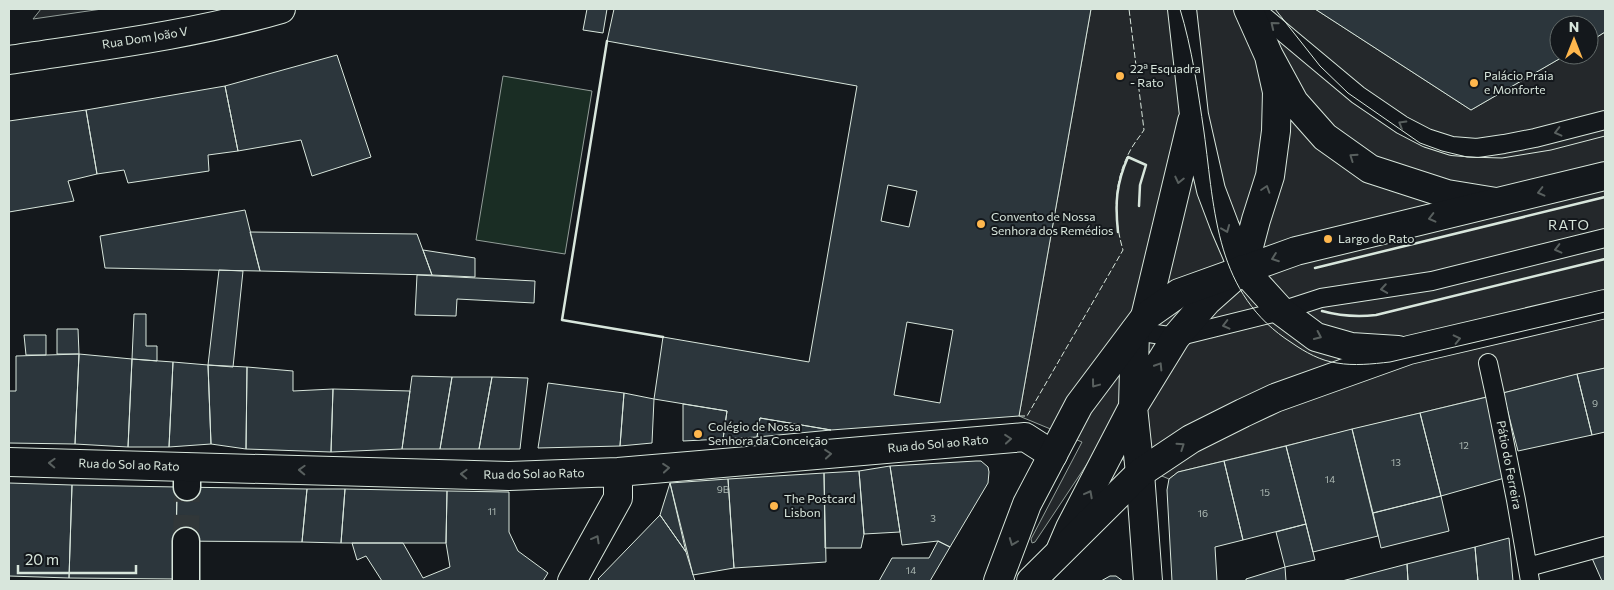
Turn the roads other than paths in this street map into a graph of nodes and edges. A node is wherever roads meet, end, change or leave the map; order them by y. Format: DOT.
graph roads {
  1 [pos="281,9"];
  2 [pos="1182,9"];
  3 [pos="1248,9"];
  4 [pos="1255,9"];
  5 [pos="1269,56"];
  6 [pos="9,60"];
  7 [pos="1194,115"];
  8 [pos="1605,120"];
  9 [pos="1605,176"];
  10 [pos="1496,202"];
  11 [pos="1605,238"];
  12 [pos="1243,270"];
  13 [pos="1605,304"];
  14 [pos="1281,311"];
  15 [pos="1140,324"];
  16 [pos="1176,337"];
  17 [pos="1410,350"];
  18 [pos="1488,363"];
  19 [pos="1133,407"];
  20 [pos="1054,455"];
  21 [pos="9,462"];
  22 [pos="618,472"];
  23 [pos="1140,473"];
  24 [pos="186,541"];
  25 [pos="1605,546"];
  26 [pos="1060,553"];
  27 [pos="1529,574"];
  28 [pos="186,581"];
  29 [pos="572,581"];
  30 [pos="998,581"];
  31 [pos="1031,581"];
  32 [pos="1148,581"];
  1 -- 6 [label="main road, Rua Dom João V"];
  2 -- 7 [label="main road"];
  3 -- 5 [label="main road"];
  8 -- 4 [label="lane, one-way"];
  10 -- 5 [label="main road, one-way"];
  12 -- 5 [label="main road, one-way"];
  7 -- 12 [label="main road, one-way"];
  7 -- 15 [label="main road, one-way"];
  9 -- 10 [label="main road, one-way"];
  10 -- 12 [label="main road, one-way"];
  11 -- 14 [label="lane, one-way"];
  12 -- 14 [label="main road"];
  12 -- 15 [label="main road"];
  12 -- 16 [label="main road"];
  17 -- 13 [label="main road, one-way"];
  14 -- 16 [label="lane, one-way"];
  14 -- 17 [label="main road, one-way"];
  15 -- 16 [label="lane"];
  15 -- 19 [label="main road"];
  15 -- 20 [label="main road, one-way"];
  19 -- 16 [label="main road, one-way"];
  23 -- 17 [label="main road, one-way"];
  18 -- 27 [label="lane, Pátio do Ferreira"];
  19 -- 23 [label="main road"];
  26 -- 19 [label="main road, one-way"];
  22 -- 20 [label="main road, Rua do Sol ao Rato, one-way"];
  20 -- 30 [label="main road, one-way"];
  22 -- 21 [label="main road, Rua do Sol ao Rato, one-way"];
  29 -- 22 [label="main road, one-way"];
  23 -- 26 [label="main road"];
  23 -- 32 [label="main road"];
  24 -- 28 [label="street"];
  25 -- 27 [label="lane, Pátio do Ferreira"];
  26 -- 31 [label="main road"];
}
